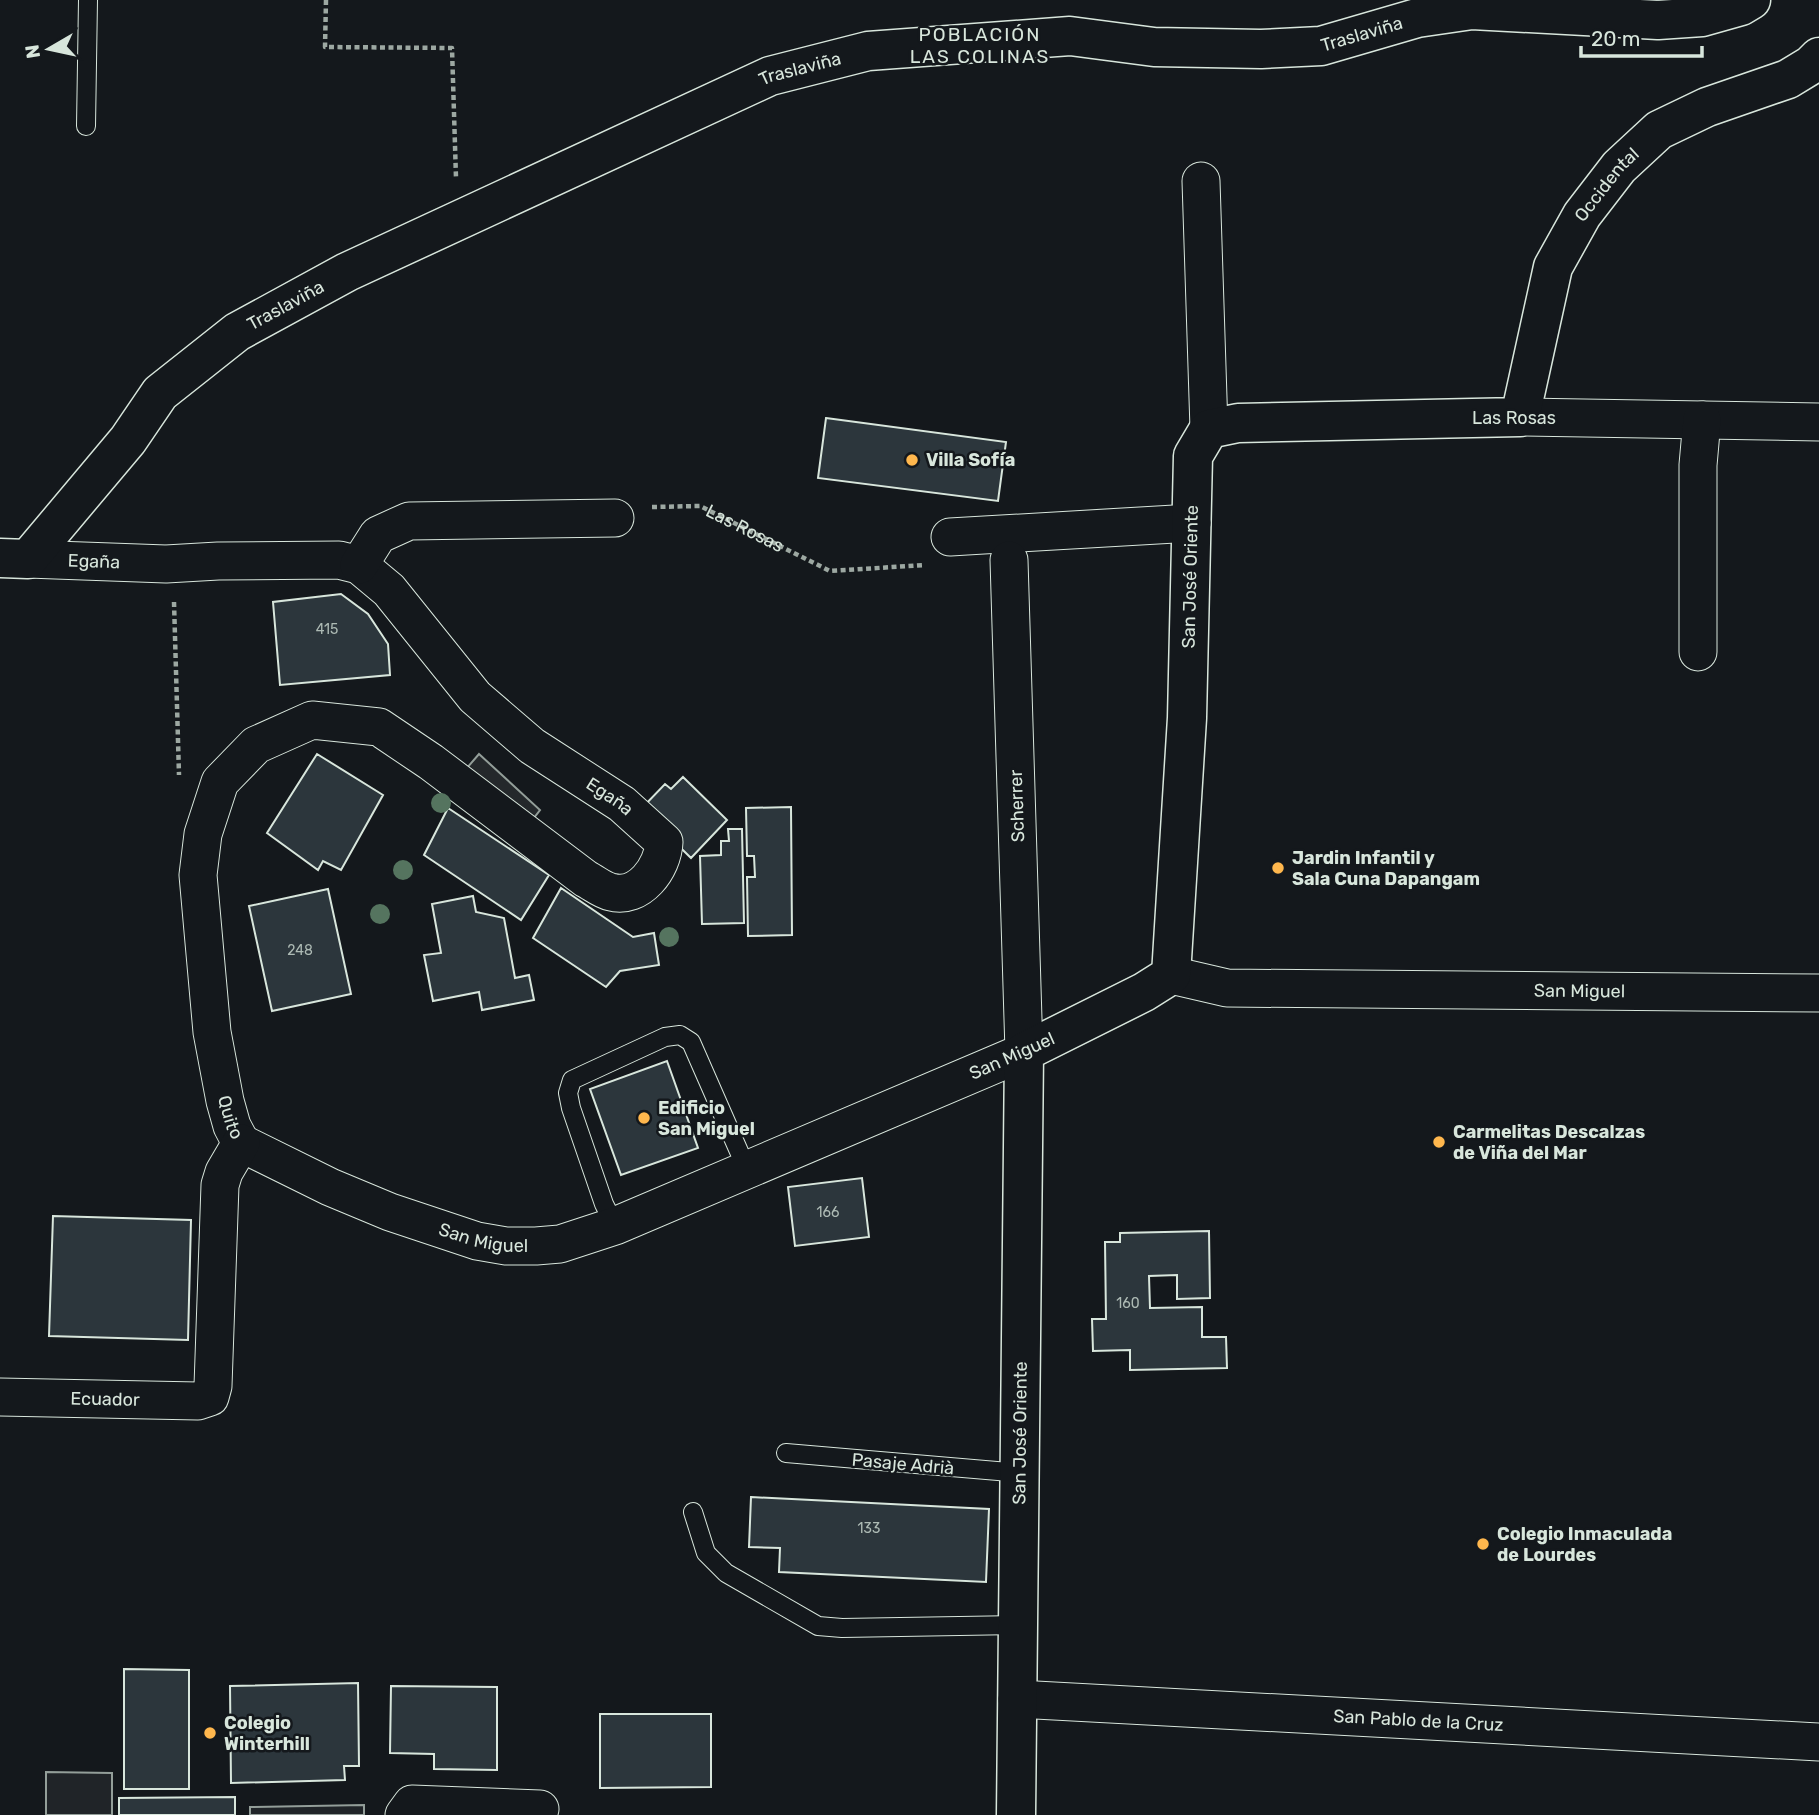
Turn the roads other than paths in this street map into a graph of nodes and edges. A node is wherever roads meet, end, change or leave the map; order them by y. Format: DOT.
graph roads {
  1 [pos="88,0"];
  2 [pos="1751,0"];
  3 [pos="1819,57"];
  4 [pos="86,126"];
  5 [pos="1201,181"];
  6 [pos="1520,417"];
  7 [pos="1702,420"];
  8 [pos="1819,422"];
  9 [pos="1209,429"];
  10 [pos="630,513"];
  11 [pos="1192,523"];
  12 [pos="950,537"];
  13 [pos="14,559"];
  14 [pos="1009,560"];
  15 [pos="359,565"];
  16 [pos="1698,652"];
  17 [pos="203,834"];
  18 [pos="1171,975"];
  19 [pos="1819,993"];
  20 [pos="1024,1052"];
  21 [pos="242,1143"];
  22 [pos="748,1172"];
  23 [pos="615,1227"];
  24 [pos="210,1396"];
  25 [pos="0,1398"];
  26 [pos="786,1453"];
  27 [pos="1020,1473"];
  28 [pos="693,1512"];
  29 [pos="1018,1625"];
  30 [pos="1017,1699"];
  31 [pos="1819,1742"];
  32 [pos="540,1809"];
  33 [pos="404,1815"];
  34 [pos="1016,1815"];
  1 -- 4 [label="lane"];
  2 -- 13 [label="street, Traslaviña"];
  3 -- 6 [label="street, Occidental"];
  5 -- 9 [label="street, San José Oriente"];
  6 -- 7 [label="street, Las Rosas"];
  6 -- 9 [label="street, Las Rosas"];
  7 -- 8 [label="street, Las Rosas"];
  7 -- 16 [label="street"];
  9 -- 11 [label="street, San José Oriente"];
  10 -- 15 [label="street"];
  11 -- 12 [label="street"];
  11 -- 18 [label="street, San José Oriente"];
  13 -- 15 [label="street, Egaña"];
  14 -- 20 [label="street, Scherrer"];
  15 -- 17 [label="street, Egaña"];
  17 -- 21 [label="street, Quito"];
  18 -- 19 [label="street, San Miguel"];
  18 -- 20 [label="street, San Miguel"];
  20 -- 22 [label="street, San Miguel"];
  20 -- 27 [label="street, San José Oriente"];
  21 -- 23 [label="street, San Miguel"];
  21 -- 24 [label="street, Quito"];
  22 -- 23 [label="street, San Miguel"];
  22 -- 23 [label="lane"];
  24 -- 25 [label="street, Ecuador"];
  26 -- 27 [label="lane, Pasaje Adrià"];
  27 -- 29 [label="street, San José Oriente"];
  28 -- 29 [label="lane"];
  29 -- 30 [label="street, San José Oriente"];
  30 -- 31 [label="street, San Pablo de la Cruz"];
  30 -- 34 [label="street, San José Oriente"];
  32 -- 33 [label="street"];
}
